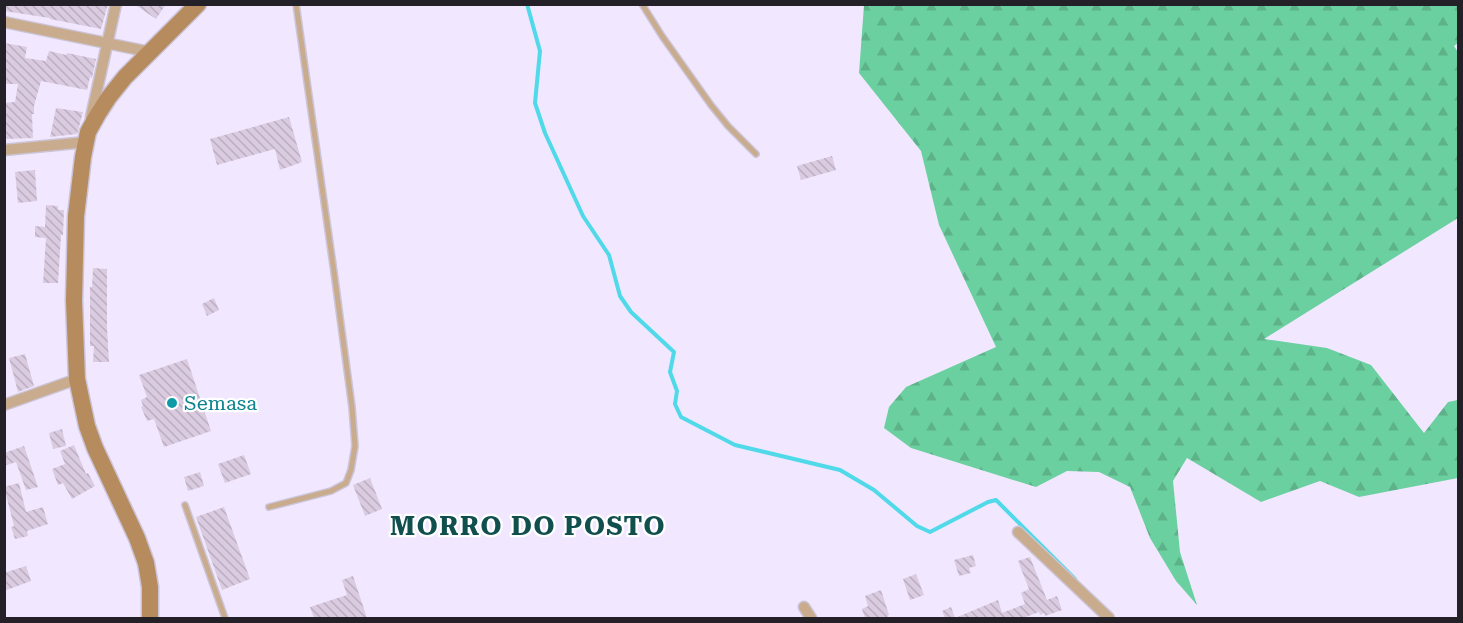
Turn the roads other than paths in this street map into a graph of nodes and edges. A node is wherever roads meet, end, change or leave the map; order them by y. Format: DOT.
graph roads {
  1 [pos="116,4"];
  2 [pos="198,4"];
  3 [pos="296,4"];
  4 [pos="642,4"];
  5 [pos="4,22"];
  6 [pos="108,43"];
  7 [pos="150,52"];
  8 [pos="87,137"];
  9 [pos="4,150"];
  10 [pos="756,154"];
  11 [pos="77,379"];
  12 [pos="4,405"];
  13 [pos="185,505"];
  14 [pos="269,507"];
  15 [pos="1018,532"];
  16 [pos="804,607"];
  17 [pos="1103,617"];
  18 [pos="150,618"];
  19 [pos="225,618"];
  20 [pos="811,618"];
  1 -- 6 [label="street"];
  2 -- 7 [label="street"];
  3 -- 14 [label="lane"];
  4 -- 10 [label="lane"];
  5 -- 6 [label="street"];
  6 -- 7 [label="street"];
  6 -- 8 [label="street"];
  7 -- 8 [label="street"];
  8 -- 9 [label="street"];
  8 -- 11 [label="street"];
  11 -- 12 [label="street"];
  11 -- 18 [label="street"];
  13 -- 19 [label="lane"];
  15 -- 17 [label="street"];
  16 -- 20 [label="street"];
}
